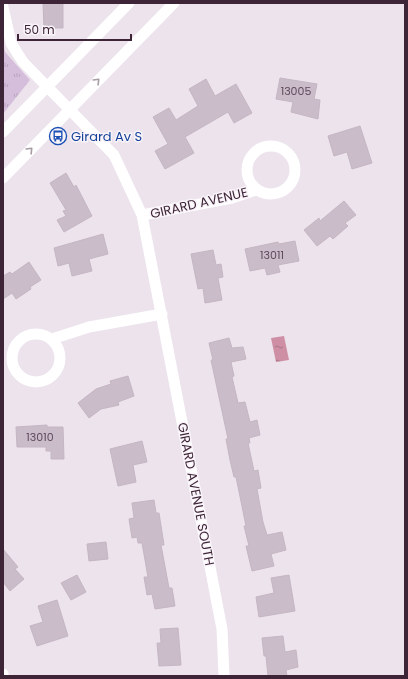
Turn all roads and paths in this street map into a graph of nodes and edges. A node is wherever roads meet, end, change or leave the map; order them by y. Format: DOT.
graph roads {
  1 [pos="129,3"];
  2 [pos="174,3"];
  3 [pos="3,5"];
  4 [pos="47,86"];
  5 [pos="69,109"];
  6 [pos="3,132"];
  7 [pos="3,178"];
  8 [pos="256,190"];
  9 [pos="142,215"];
  10 [pos="162,314"];
  11 [pos="52,339"];
  12 [pos="224,676"];
  1 -- 4 [label="street"];
  5 -- 2 [label="street, one-way"];
  3 -- 4 [label="street, GIRARD AVENUE SOUTH"];
  4 -- 5 [label="street, GIRARD AVENUE SOUTH"];
  4 -- 6 [label="street"];
  7 -- 5 [label="street, one-way"];
  5 -- 9 [label="street, GIRARD AVENUE SOUTH"];
  8 -- 8 [label="street, GIRARD AVENUE"];
  8 -- 9 [label="street, GIRARD AVENUE"];
  9 -- 10 [label="street, GIRARD AVENUE SOUTH"];
  10 -- 11 [label="street"];
  10 -- 12 [label="street, GIRARD AVENUE SOUTH"];
  11 -- 11 [label="street"];
}
